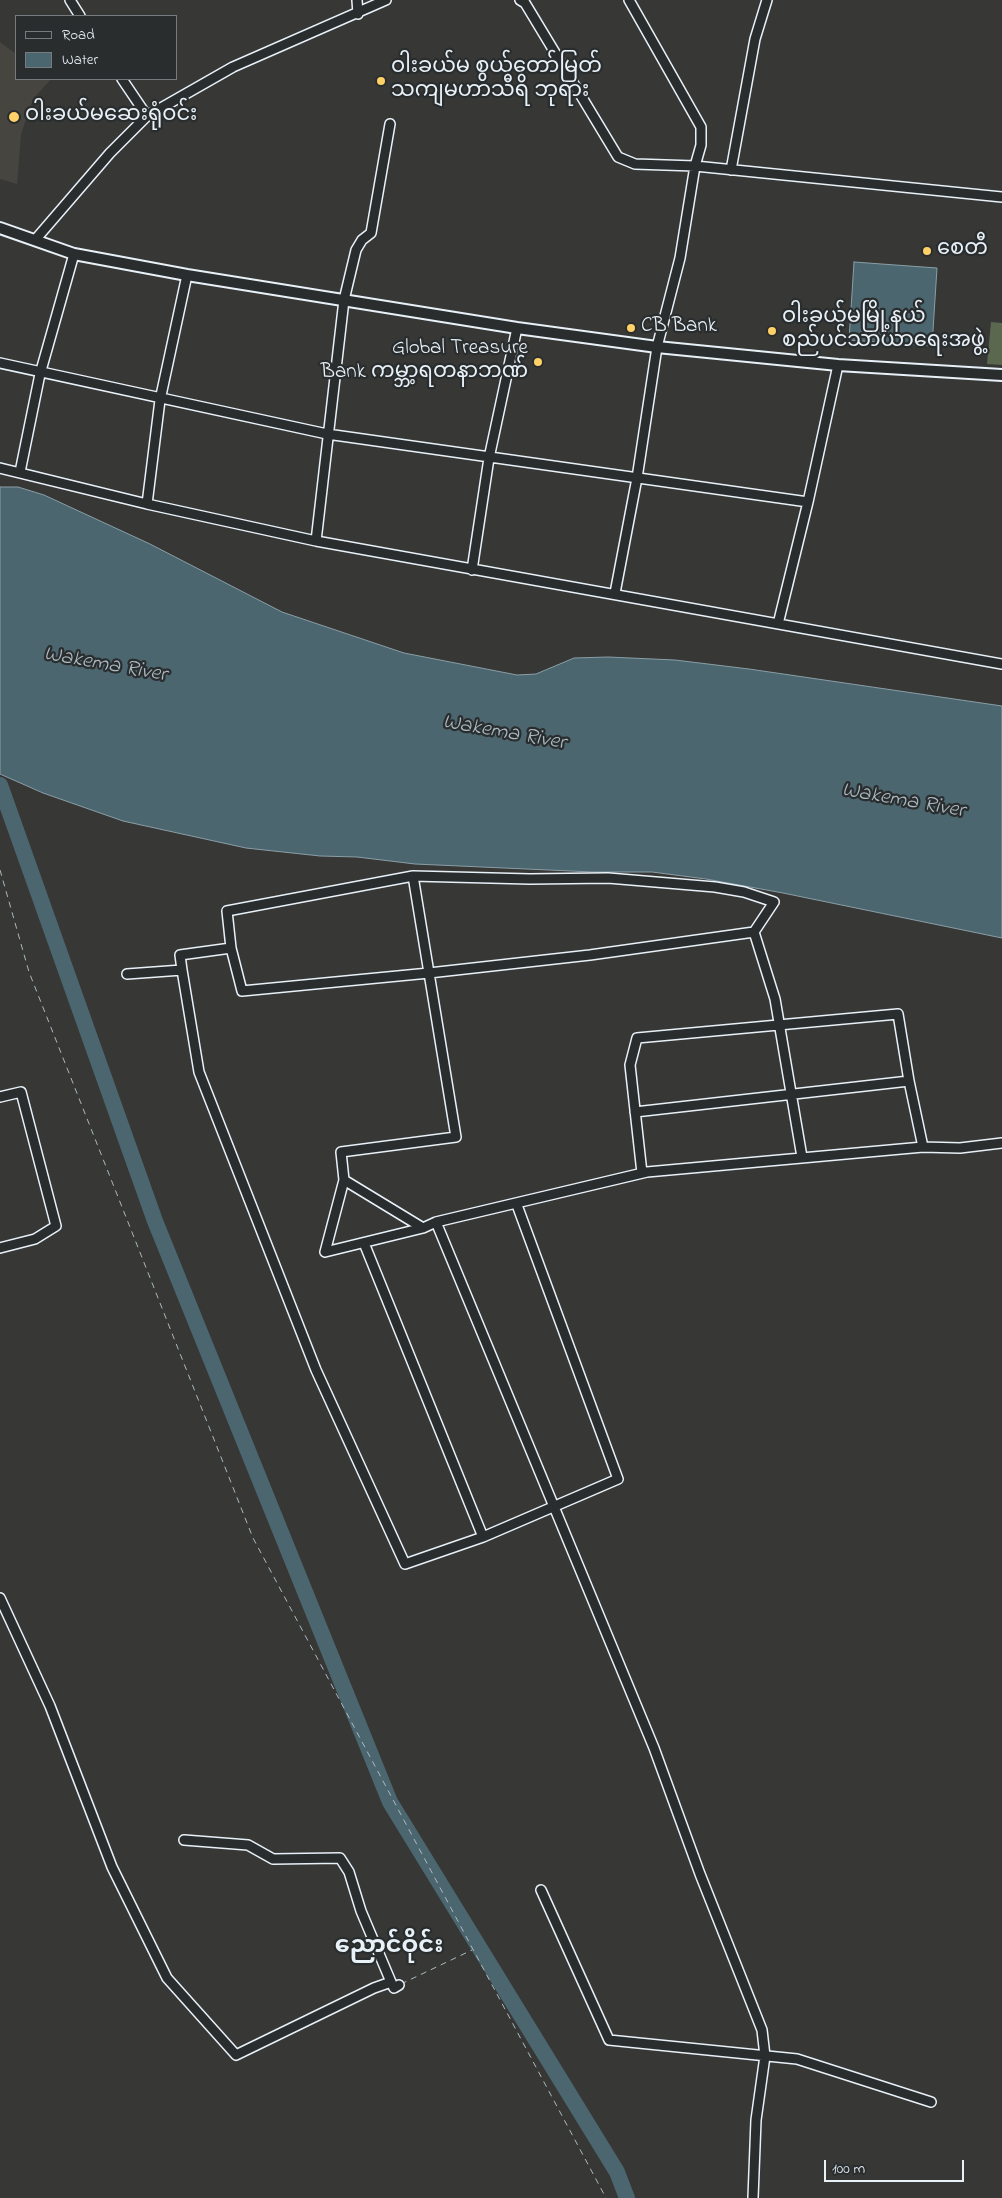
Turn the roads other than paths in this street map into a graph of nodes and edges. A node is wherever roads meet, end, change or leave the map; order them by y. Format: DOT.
graph roads {
  1 [pos="70,0"];
  2 [pos="357,0"];
  3 [pos="386,0"];
  4 [pos="520,0"];
  5 [pos="629,0"];
  6 [pos="766,0"];
  7 [pos="358,14"];
  8 [pos="79,15"];
  9 [pos="123,80"];
  10 [pos="147,116"];
  11 [pos="390,124"];
  12 [pos="695,166"];
  13 [pos="731,170"];
  14 [pos="1002,197"];
  15 [pos="0,228"];
  16 [pos="35,240"];
  17 [pos="74,254"];
  18 [pos="186,274"];
  19 [pos="344,300"];
  20 [pos="517,328"];
  21 [pos="657,347"];
  22 [pos="0,363"];
  23 [pos="838,365"];
  24 [pos="40,374"];
  25 [pos="1002,375"];
  26 [pos="160,400"];
  27 [pos="327,434"];
  28 [pos="489,458"];
  29 [pos="0,468"];
  30 [pos="20,472"];
  31 [pos="637,478"];
  32 [pos="808,502"];
  33 [pos="147,504"];
  34 [pos="316,541"];
  35 [pos="472,570"];
  36 [pos="615,593"];
  37 [pos="778,624"];
  38 [pos="1002,664"];
  39 [pos="413,876"];
  40 [pos="754,932"];
  41 [pos="231,948"];
  42 [pos="182,970"];
  43 [pos="429,973"];
  44 [pos="127,974"];
  45 [pos="780,1024"];
  46 [pos="909,1081"];
  47 [pos="792,1093"];
  48 [pos="0,1097"];
  49 [pos="635,1112"];
  50 [pos="1002,1143"];
  51 [pos="923,1147"];
  52 [pos="802,1157"];
  53 [pos="642,1173"];
  54 [pos="344,1180"];
  55 [pos="517,1204"];
  56 [pos="436,1222"];
  57 [pos="422,1228"];
  58 [pos="364,1243"];
  59 [pos="0,1248"];
  60 [pos="553,1506"];
  61 [pos="483,1537"];
  62 [pos="0,1598"];
  63 [pos="184,1840"];
  64 [pos="541,1890"];
  65 [pos="765,2056"];
  66 [pos="931,2102"];
  67 [pos="754,2198"];
  1 -- 8 [label="street"];
  2 -- 7 [label="street"];
  3 -- 7 [label="street"];
  4 -- 12 [label="street"];
  5 -- 12 [label="street"];
  6 -- 13 [label="street"];
  7 -- 10 [label="street"];
  9 -- 10 [label="street"];
  10 -- 16 [label="street"];
  11 -- 19 [label="street"];
  12 -- 13 [label="street"];
  12 -- 21 [label="street"];
  13 -- 14 [label="street"];
  15 -- 16 [label="street"];
  16 -- 17 [label="street"];
  17 -- 18 [label="street"];
  17 -- 24 [label="street"];
  18 -- 19 [label="street"];
  18 -- 26 [label="street"];
  19 -- 20 [label="street"];
  19 -- 27 [label="street"];
  20 -- 21 [label="street"];
  20 -- 28 [label="street"];
  21 -- 23 [label="street"];
  21 -- 31 [label="street"];
  22 -- 24 [label="street"];
  23 -- 25 [label="street"];
  23 -- 32 [label="street"];
  24 -- 26 [label="street"];
  24 -- 30 [label="street"];
  26 -- 27 [label="street"];
  26 -- 33 [label="street"];
  27 -- 28 [label="street"];
  27 -- 34 [label="street"];
  28 -- 31 [label="street"];
  28 -- 35 [label="street"];
  29 -- 30 [label="street"];
  30 -- 33 [label="street"];
  31 -- 32 [label="street"];
  31 -- 36 [label="street"];
  32 -- 37 [label="street"];
  33 -- 34 [label="street"];
  34 -- 35 [label="street"];
  35 -- 36 [label="street"];
  36 -- 37 [label="street"];
  37 -- 38 [label="street"];
  39 -- 40 [label="street"];
  39 -- 41 [label="street"];
  39 -- 43 [label="street"];
  40 -- 43 [label="street"];
  40 -- 45 [label="street"];
  41 -- 42 [label="street"];
  41 -- 43 [label="street"];
  42 -- 44 [label="street"];
  42 -- 61 [label="street"];
  43 -- 54 [label="street"];
  45 -- 46 [label="street"];
  45 -- 47 [label="street"];
  45 -- 49 [label="street"];
  46 -- 47 [label="street"];
  46 -- 51 [label="street"];
  47 -- 49 [label="street"];
  47 -- 52 [label="street"];
  48 -- 59 [label="street"];
  49 -- 53 [label="street"];
  50 -- 51 [label="street"];
  51 -- 52 [label="street"];
  52 -- 53 [label="street"];
  53 -- 55 [label="street"];
  54 -- 57 [label="street"];
  54 -- 58 [label="street"];
  55 -- 56 [label="street"];
  55 -- 60 [label="street"];
  56 -- 57 [label="street"];
  56 -- 60 [label="street"];
  57 -- 58 [label="street"];
  58 -- 61 [label="street"];
  60 -- 61 [label="street"];
  60 -- 65 [label="street"];
  62 -- 63 [label="street"];
  64 -- 65 [label="street"];
  65 -- 66 [label="street"];
  65 -- 67 [label="street"];
}
